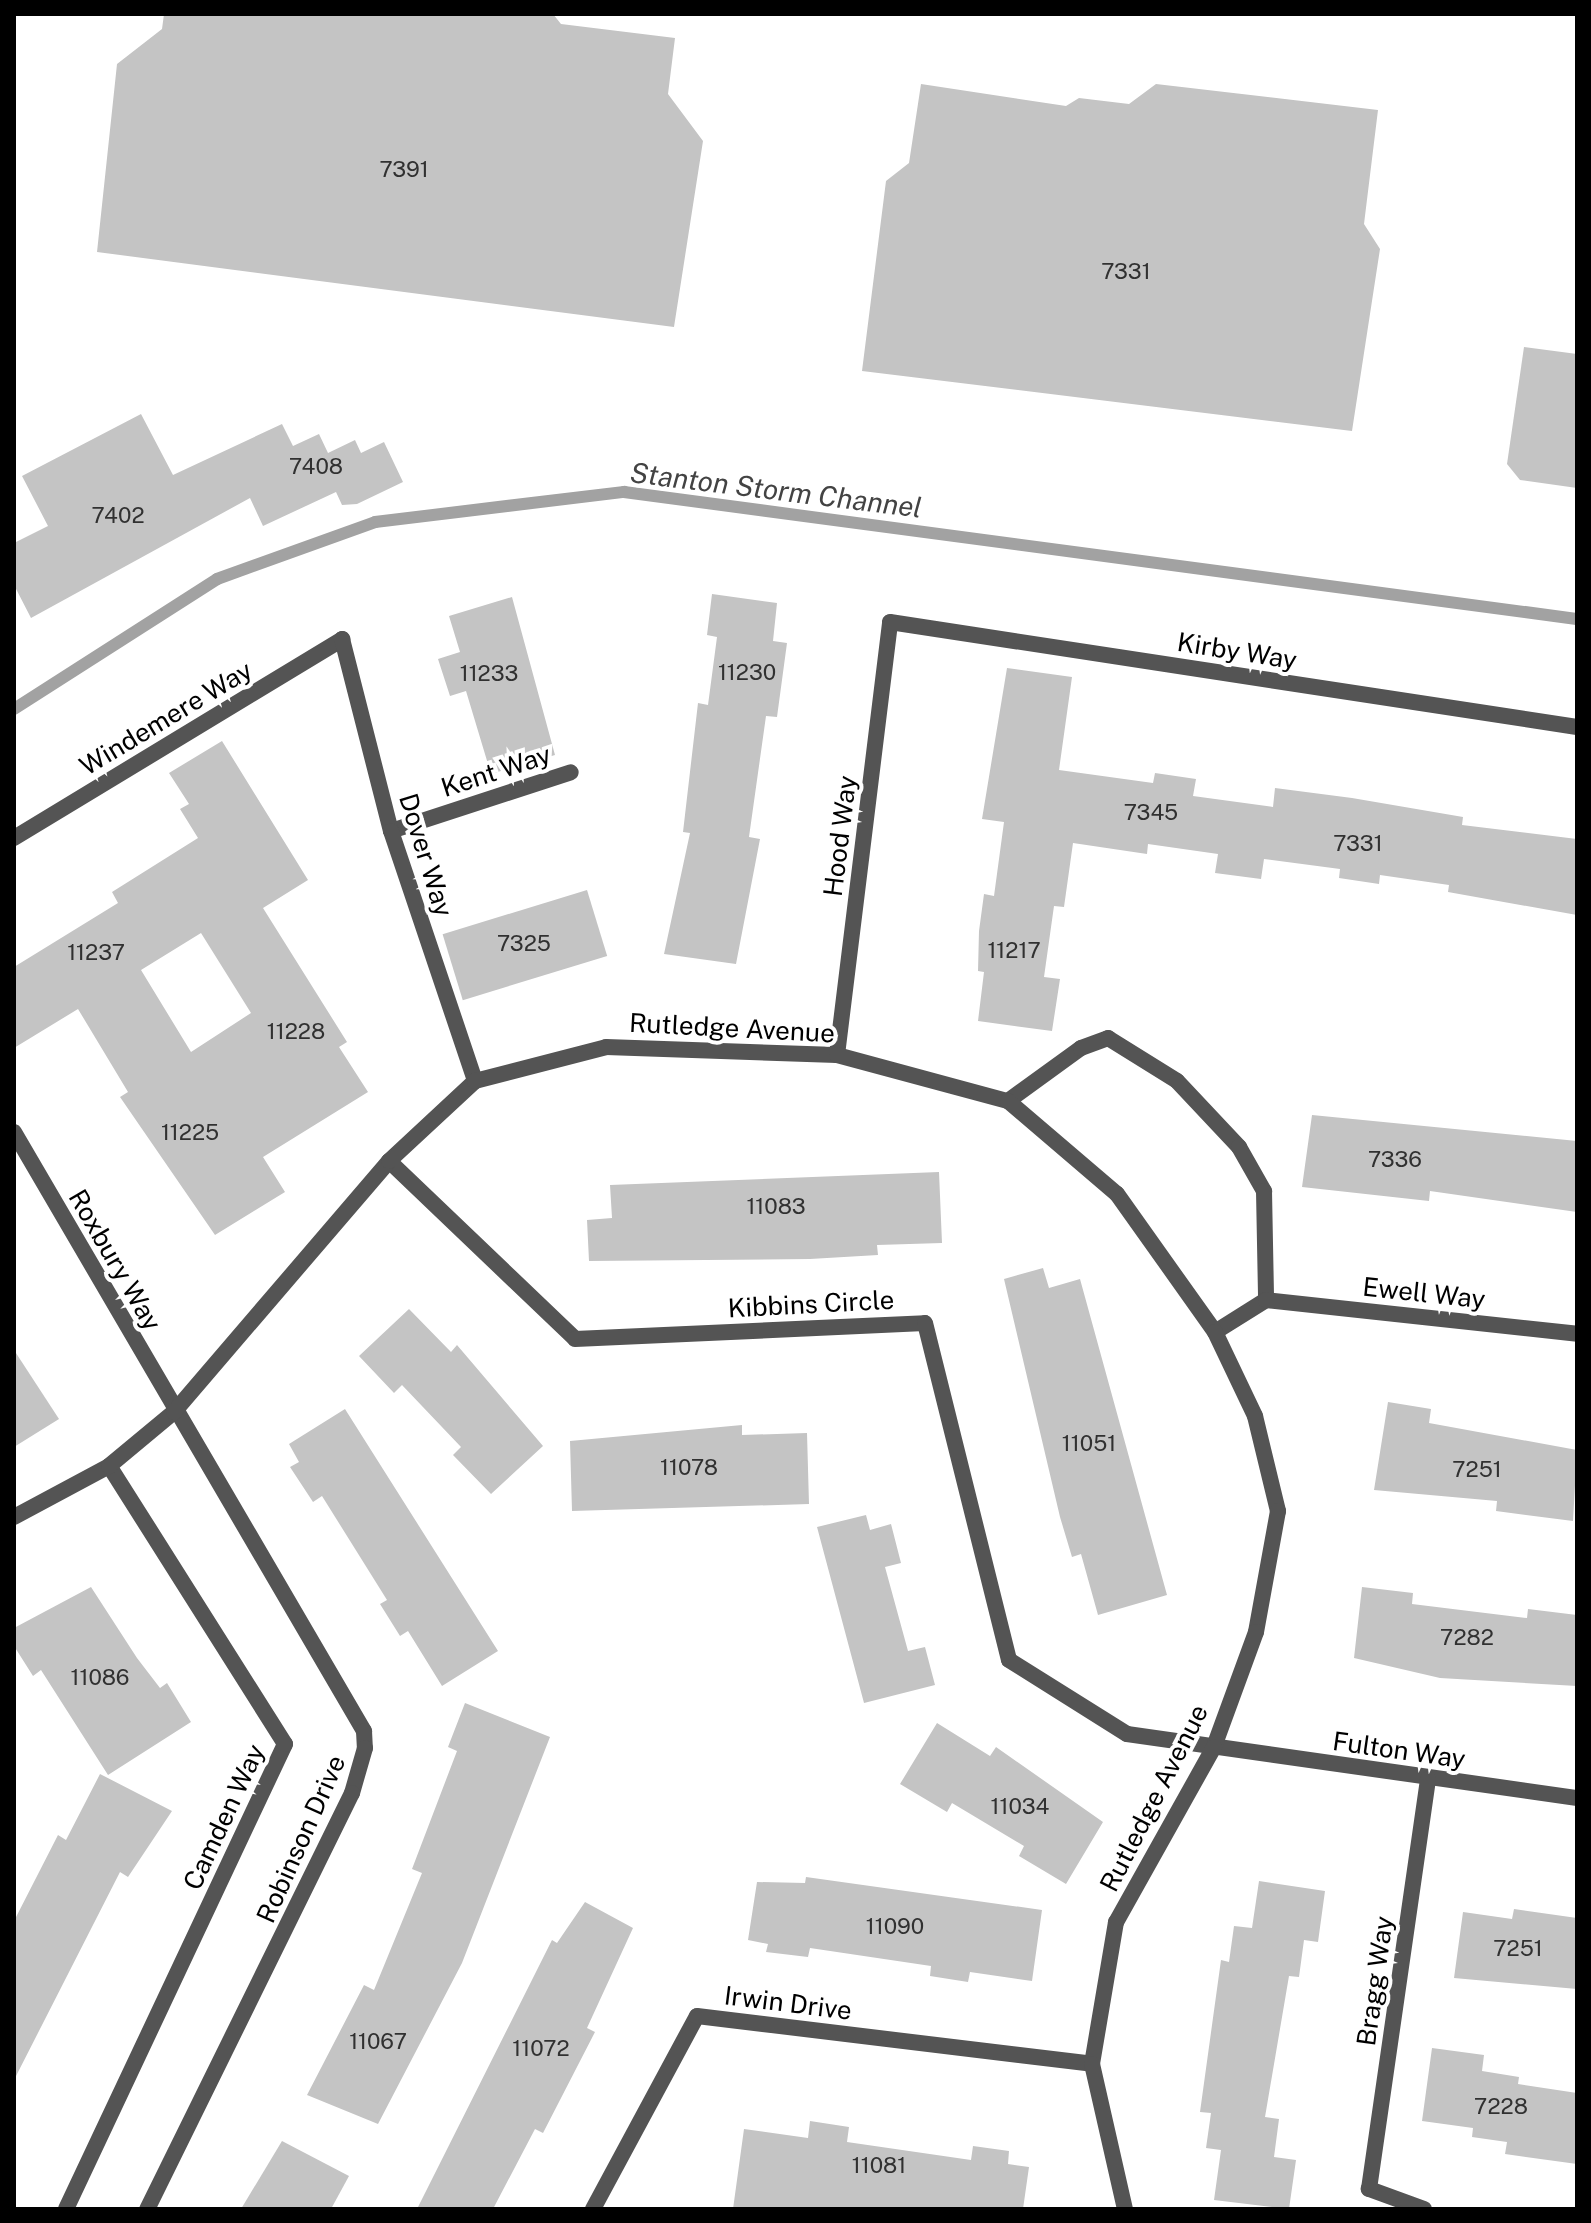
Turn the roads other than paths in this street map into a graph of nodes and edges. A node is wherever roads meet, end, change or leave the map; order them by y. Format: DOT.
graph roads {
  1 [pos="890,622"];
  2 [pos="342,639"];
  3 [pos="1577,727"];
  4 [pos="571,772"];
  5 [pos="391,831"];
  6 [pos="14,838"];
  7 [pos="837,1055"];
  8 [pos="475,1081"];
  9 [pos="1008,1101"];
  10 [pos="14,1132"];
  11 [pos="389,1161"];
  12 [pos="1266,1300"];
  13 [pos="1215,1332"];
  14 [pos="1577,1334"];
  15 [pos="174,1412"];
  16 [pos="109,1466"];
  17 [pos="14,1517"];
  18 [pos="1214,1747"];
  19 [pos="1428,1779"];
  20 [pos="1577,1798"];
  21 [pos="1092,2064"];
  22 [pos="66,2209"];
  23 [pos="147,2209"];
  24 [pos="593,2209"];
  25 [pos="1125,2209"];
  26 [pos="1424,2209"];
  1 -- 3 [label="street, Kirby Way"];
  1 -- 7 [label="street, Hood Way"];
  2 -- 5 [label="street, Dover Way"];
  2 -- 6 [label="street, Windemere Way"];
  4 -- 5 [label="street, Kent Way"];
  5 -- 8 [label="street, Dover Way"];
  7 -- 8 [label="street, Rutledge Avenue"];
  7 -- 9 [label="street, Rutledge Avenue"];
  8 -- 11 [label="street, Rutledge Avenue"];
  9 -- 12 [label="street"];
  9 -- 13 [label="street, Rutledge Avenue"];
  10 -- 15 [label="street, Roxbury Way"];
  11 -- 15 [label="street, Rutledge Avenue"];
  11 -- 18 [label="street, Kibbins Circle"];
  12 -- 13 [label="street"];
  12 -- 14 [label="street, Ewell Way"];
  13 -- 18 [label="street, Rutledge Avenue"];
  15 -- 16 [label="street, Rutledge Avenue"];
  15 -- 23 [label="street, Robinson Drive"];
  16 -- 17 [label="street, Rutledge Avenue"];
  16 -- 22 [label="street, Camden Way"];
  18 -- 19 [label="street, Fulton Way"];
  18 -- 21 [label="street, Rutledge Avenue"];
  19 -- 20 [label="street, Fulton Way"];
  19 -- 26 [label="street, Bragg Way"];
  21 -- 24 [label="street, Irwin Drive"];
  21 -- 25 [label="street, Rutledge Avenue"];
}
